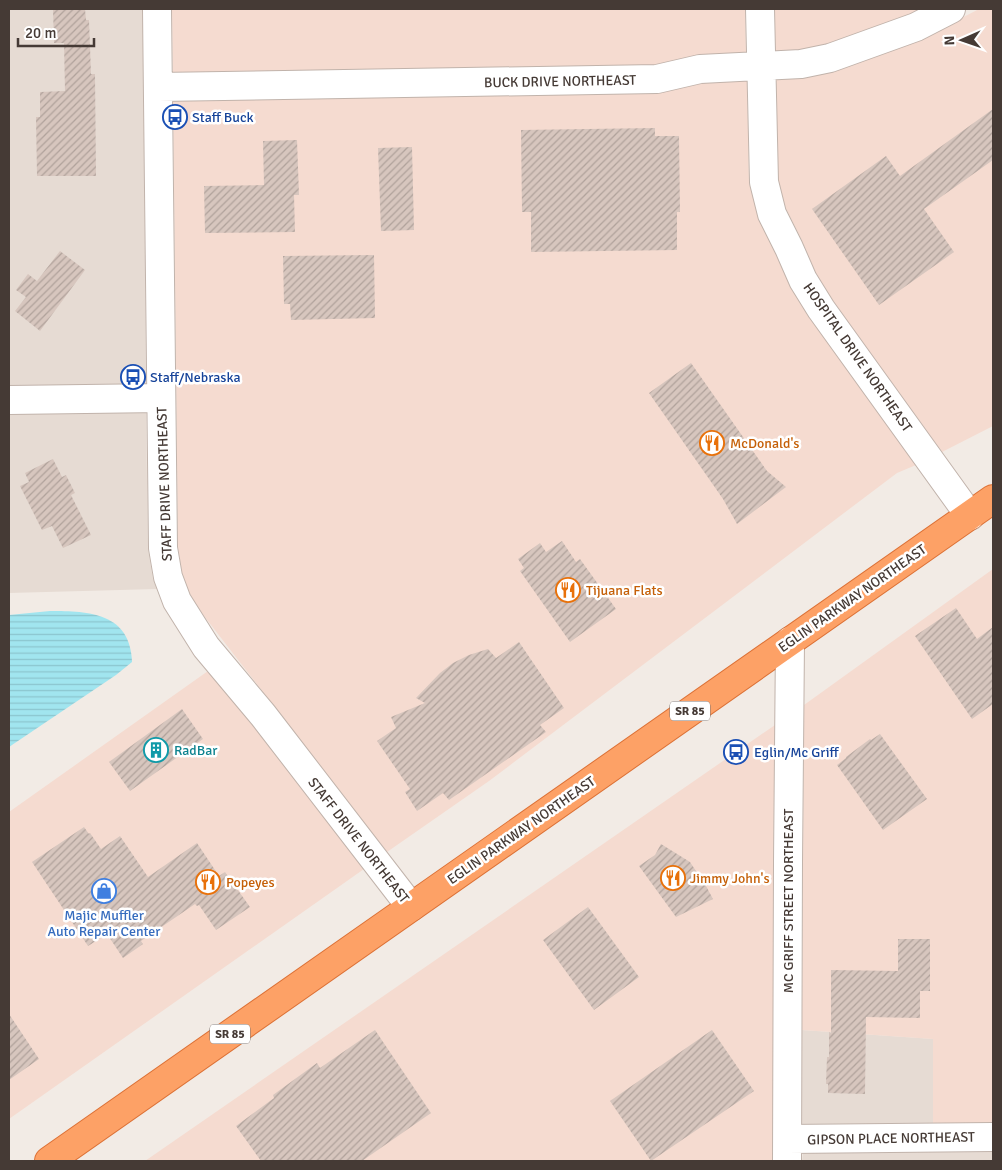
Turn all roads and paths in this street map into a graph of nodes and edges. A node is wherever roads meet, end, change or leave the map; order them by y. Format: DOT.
graph roads {
  1 [pos="157,9"];
  2 [pos="760,9"];
  3 [pos="951,9"];
  4 [pos="761,65"];
  5 [pos="158,87"];
  6 [pos="161,398"];
  7 [pos="9,400"];
  8 [pos="993,499"];
  9 [pos="970,516"];
  10 [pos="790,641"];
  11 [pos="411,907"];
  12 [pos="993,1137"];
  13 [pos="788,1150"];
  14 [pos="48,1161"];
  1 -- 5 [label="street, STAFF DRIVE NORTHEAST"];
  2 -- 4 [label="street, HOSPITAL DRIVE NORTHEAST"];
  3 -- 4 [label="street, BUCK DRIVE NORTHEAST"];
  4 -- 5 [label="street, BUCK DRIVE NORTHEAST"];
  4 -- 9 [label="street, HOSPITAL DRIVE NORTHEAST"];
  5 -- 6 [label="street, STAFF DRIVE NORTHEAST"];
  6 -- 7 [label="street"];
  6 -- 11 [label="street, STAFF DRIVE NORTHEAST"];
  8 -- 9 [label="highway, EGLIN PARKWAY NORTHEAST / SR 85"];
  9 -- 10 [label="highway, EGLIN PARKWAY NORTHEAST / SR 85"];
  10 -- 11 [label="highway, EGLIN PARKWAY NORTHEAST / SR 85"];
  10 -- 13 [label="street, MC GRIFF STREET NORTHEAST"];
  11 -- 14 [label="highway, EGLIN PARKWAY NORTHEAST / SR 85"];
  12 -- 13 [label="street, GIPSON PLACE NORTHEAST"];
}
